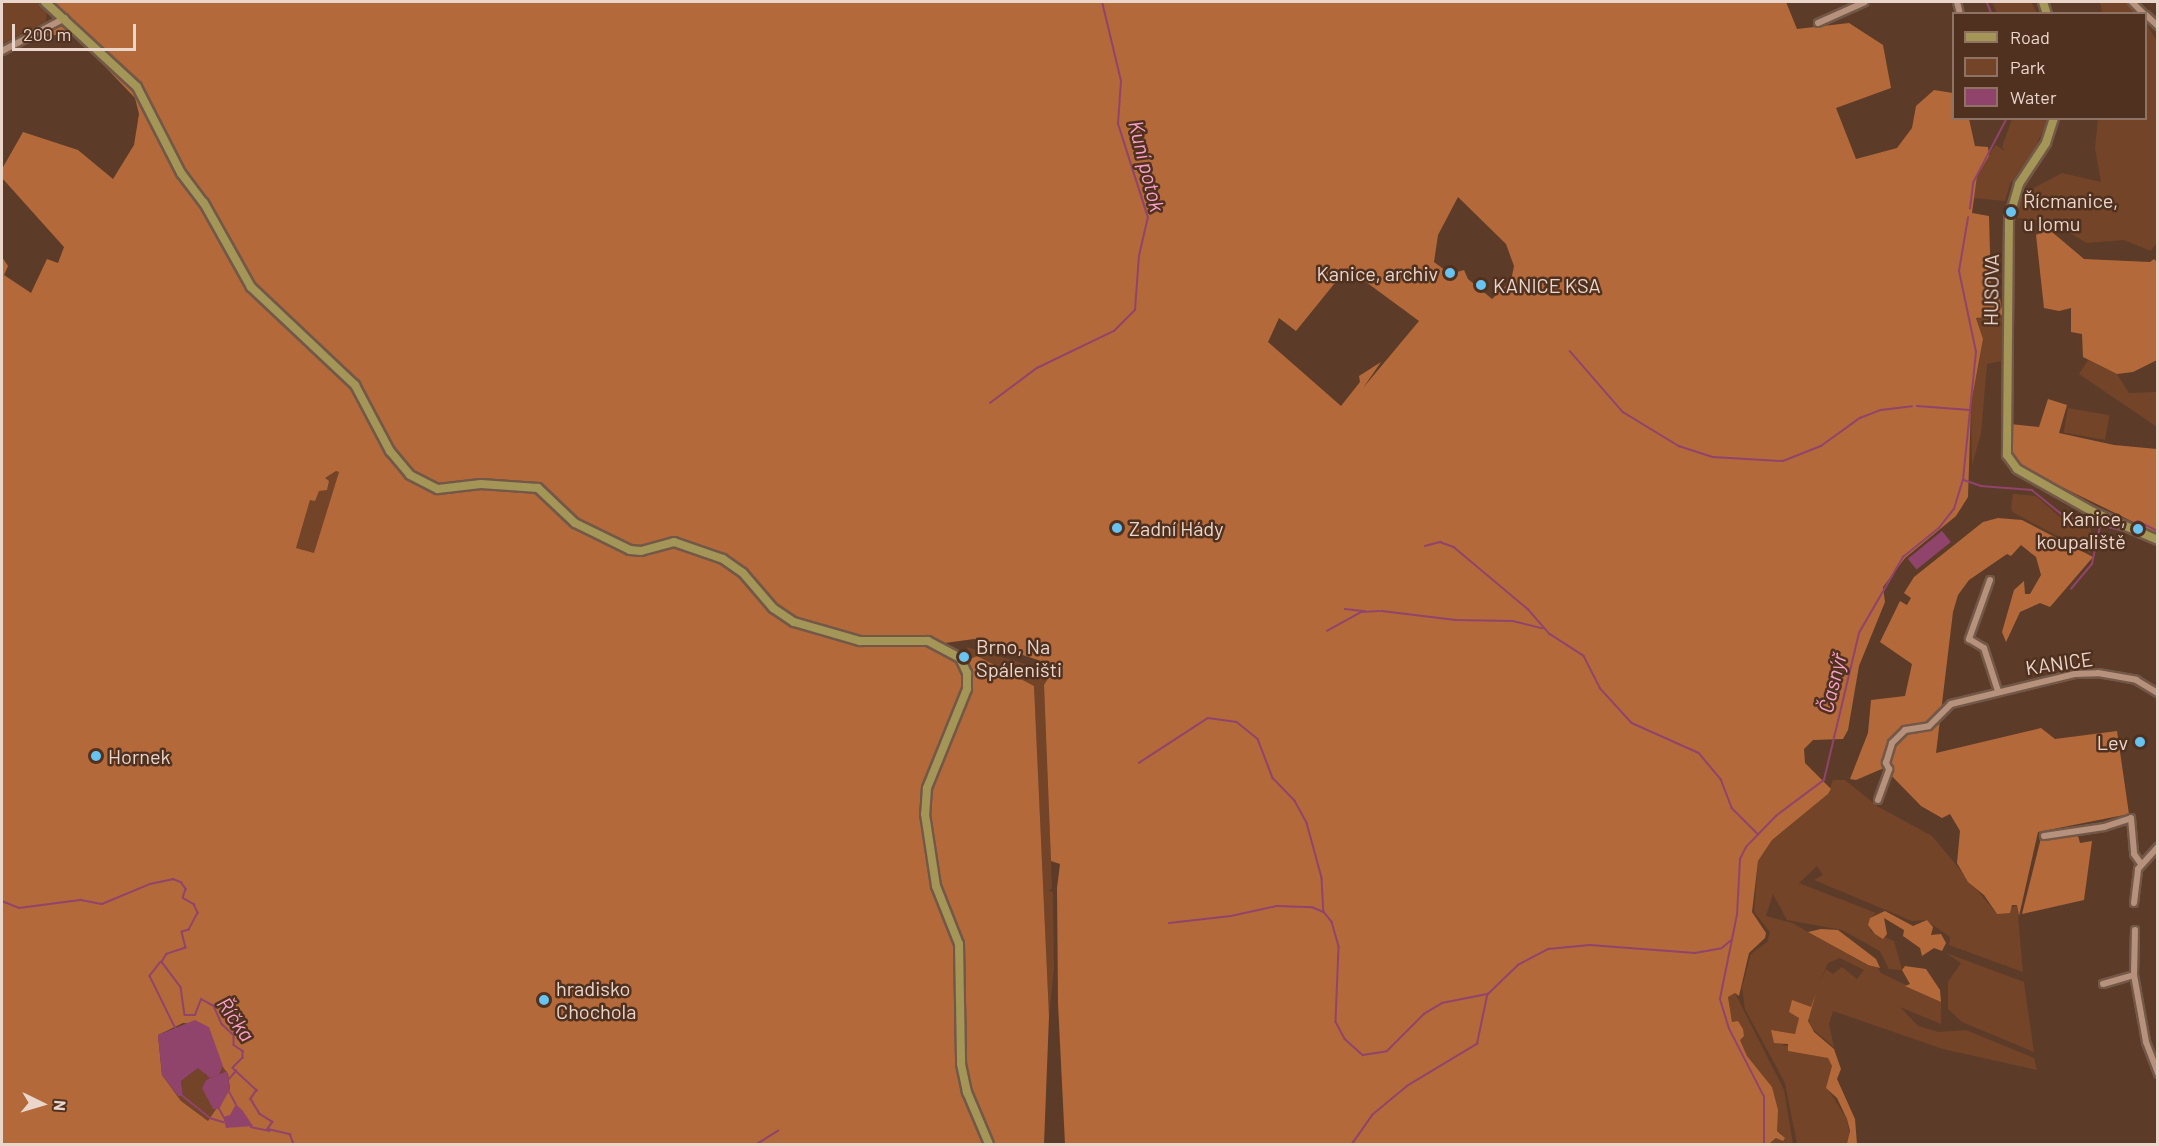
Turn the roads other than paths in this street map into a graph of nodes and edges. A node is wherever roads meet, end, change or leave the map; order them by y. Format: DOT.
graph roads {
  1 [pos="45,2"];
  2 [pos="1865,2"];
  3 [pos="65,18"];
  4 [pos="1818,23"];
  5 [pos="2,51"];
  6 [pos="2053,120"];
  7 [pos="2157,540"];
  8 [pos="1990,580"];
  9 [pos="1998,691"];
  10 [pos="2157,693"];
  11 [pos="1878,800"];
  12 [pos="2044,836"];
  13 [pos="2157,847"];
  14 [pos="2140,864"];
  15 [pos="2134,903"];
  16 [pos="2135,930"];
  17 [pos="2134,975"];
  18 [pos="2103,984"];
  19 [pos="2157,1074"];
  20 [pos="989,1144"];
  1 -- 3 [label="main road"];
  2 -- 4 [label="street"];
  3 -- 5 [label="street"];
  3 -- 20 [label="main road"];
  6 -- 7 [label="main road, HUSOVA"];
  8 -- 9 [label="street"];
  9 -- 10 [label="street, KANICE"];
  9 -- 11 [label="street, KANICE"];
  12 -- 14 [label="street"];
  13 -- 14 [label="street"];
  14 -- 15 [label="street"];
  16 -- 17 [label="street"];
  17 -- 18 [label="street"];
  17 -- 19 [label="street"];
}
